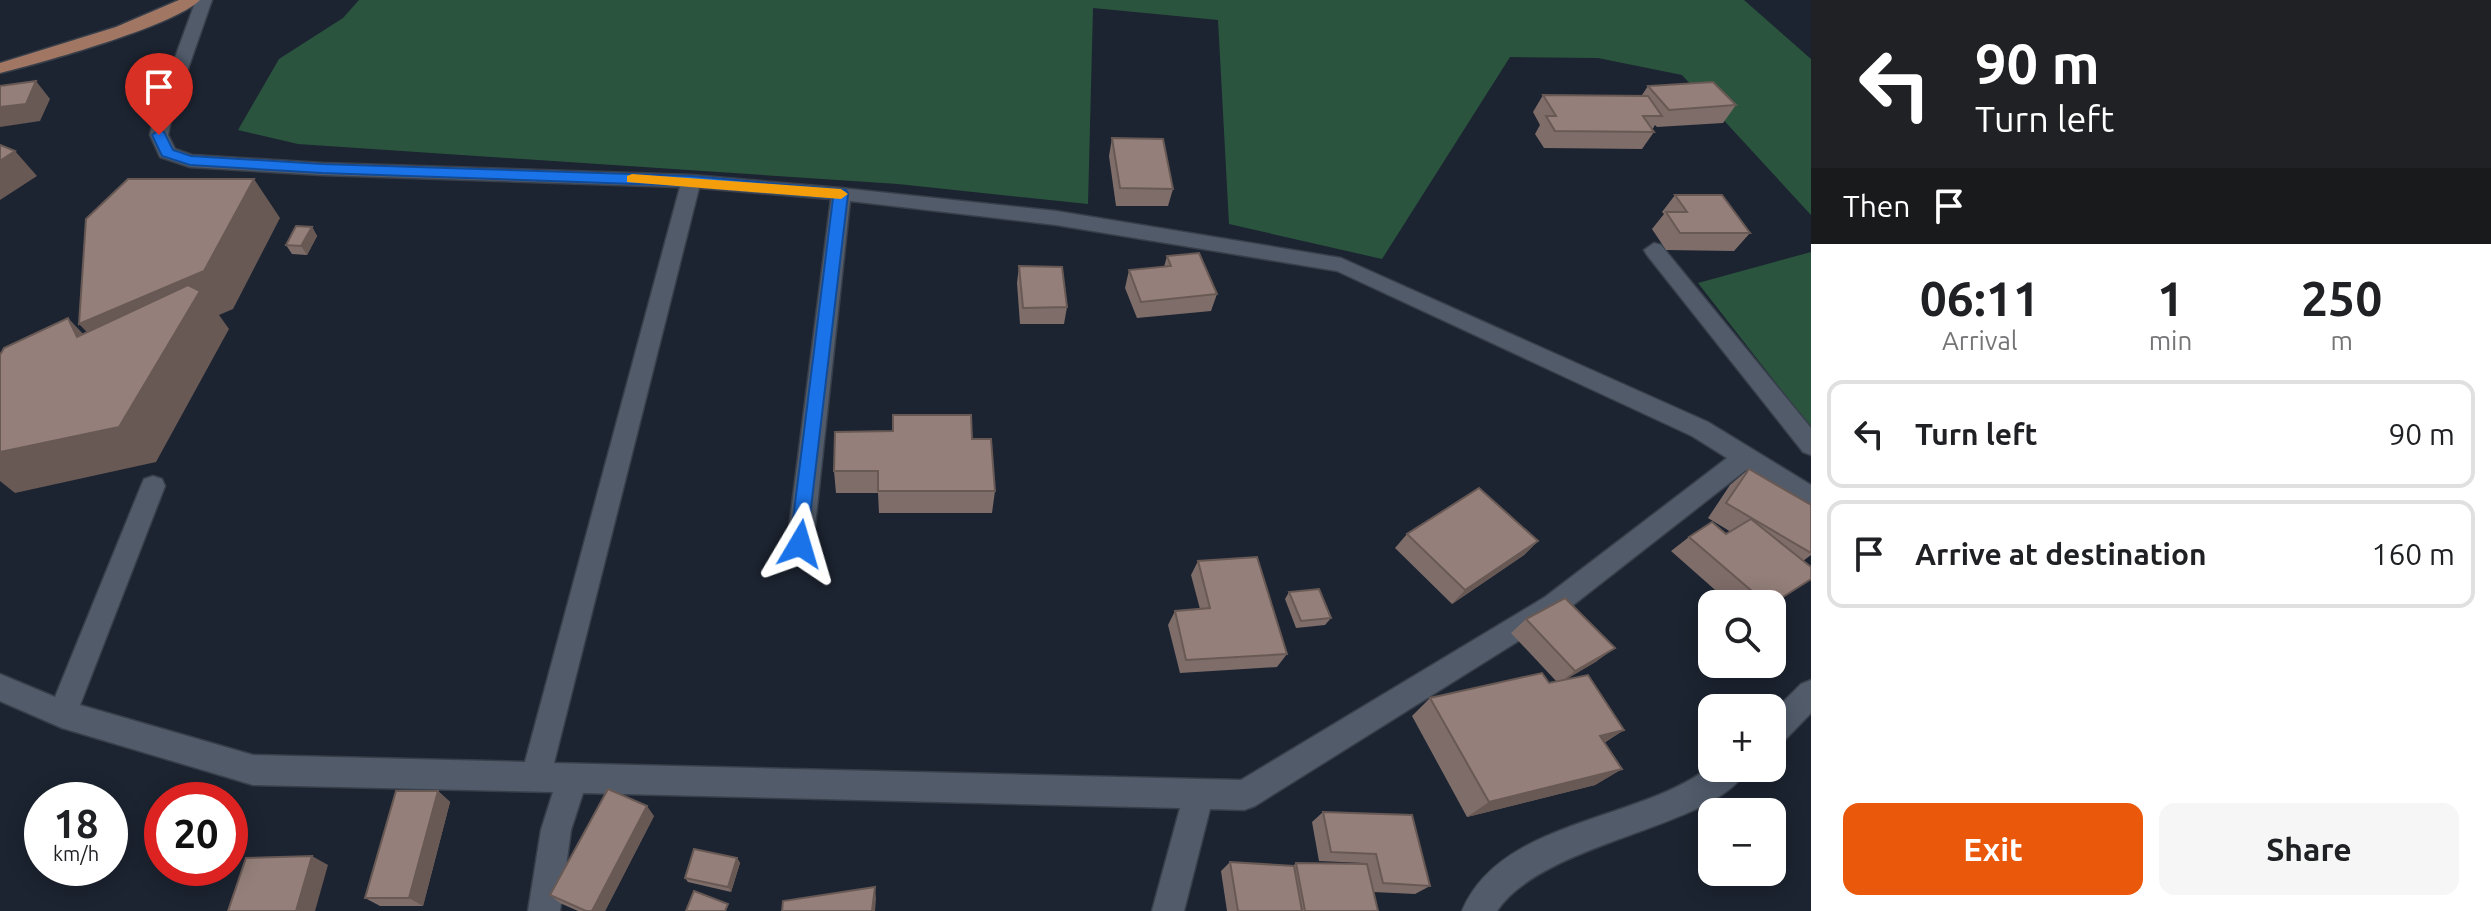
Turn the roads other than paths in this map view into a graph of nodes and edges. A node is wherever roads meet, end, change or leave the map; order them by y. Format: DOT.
graph roads {
  1 [pos="192,0"];
  2 [pos="204,0"];
  3 [pos="0,68"];
  4 [pos="691,181"];
  5 [pos="841,194"];
  6 [pos="1654,250"];
  7 [pos="1811,445"];
  8 [pos="1746,457"];
  9 [pos="153,486"];
  10 [pos="1811,498"];
  11 [pos="800,544"];
  12 [pos="0,687"];
  13 [pos="1811,693"];
  14 [pos="62,714"];
  15 [pos="1786,719"];
  16 [pos="535,779"];
  17 [pos="572,779"];
  18 [pos="1715,782"];
  19 [pos="1199,793"];
  20 [pos="544,911"];
  21 [pos="1168,911"];
  22 [pos="1478,911"];
  1 -- 3 [label="main road"];
  2 -- 4 [label="street"];
  4 -- 5 [label="street"];
  4 -- 16 [label="street"];
  5 -- 8 [label="street"];
  5 -- 11 [label="street"];
  6 -- 7 [label="street"];
  8 -- 10 [label="street"];
  8 -- 19 [label="street"];
  9 -- 14 [label="street"];
  12 -- 14 [label="street"];
  13 -- 15 [label="street"];
  14 -- 16 [label="street"];
  16 -- 17 [label="street"];
  17 -- 19 [label="street"];
  17 -- 20 [label="street"];
  18 -- 22 [label="street"];
  19 -- 21 [label="street"];
}
